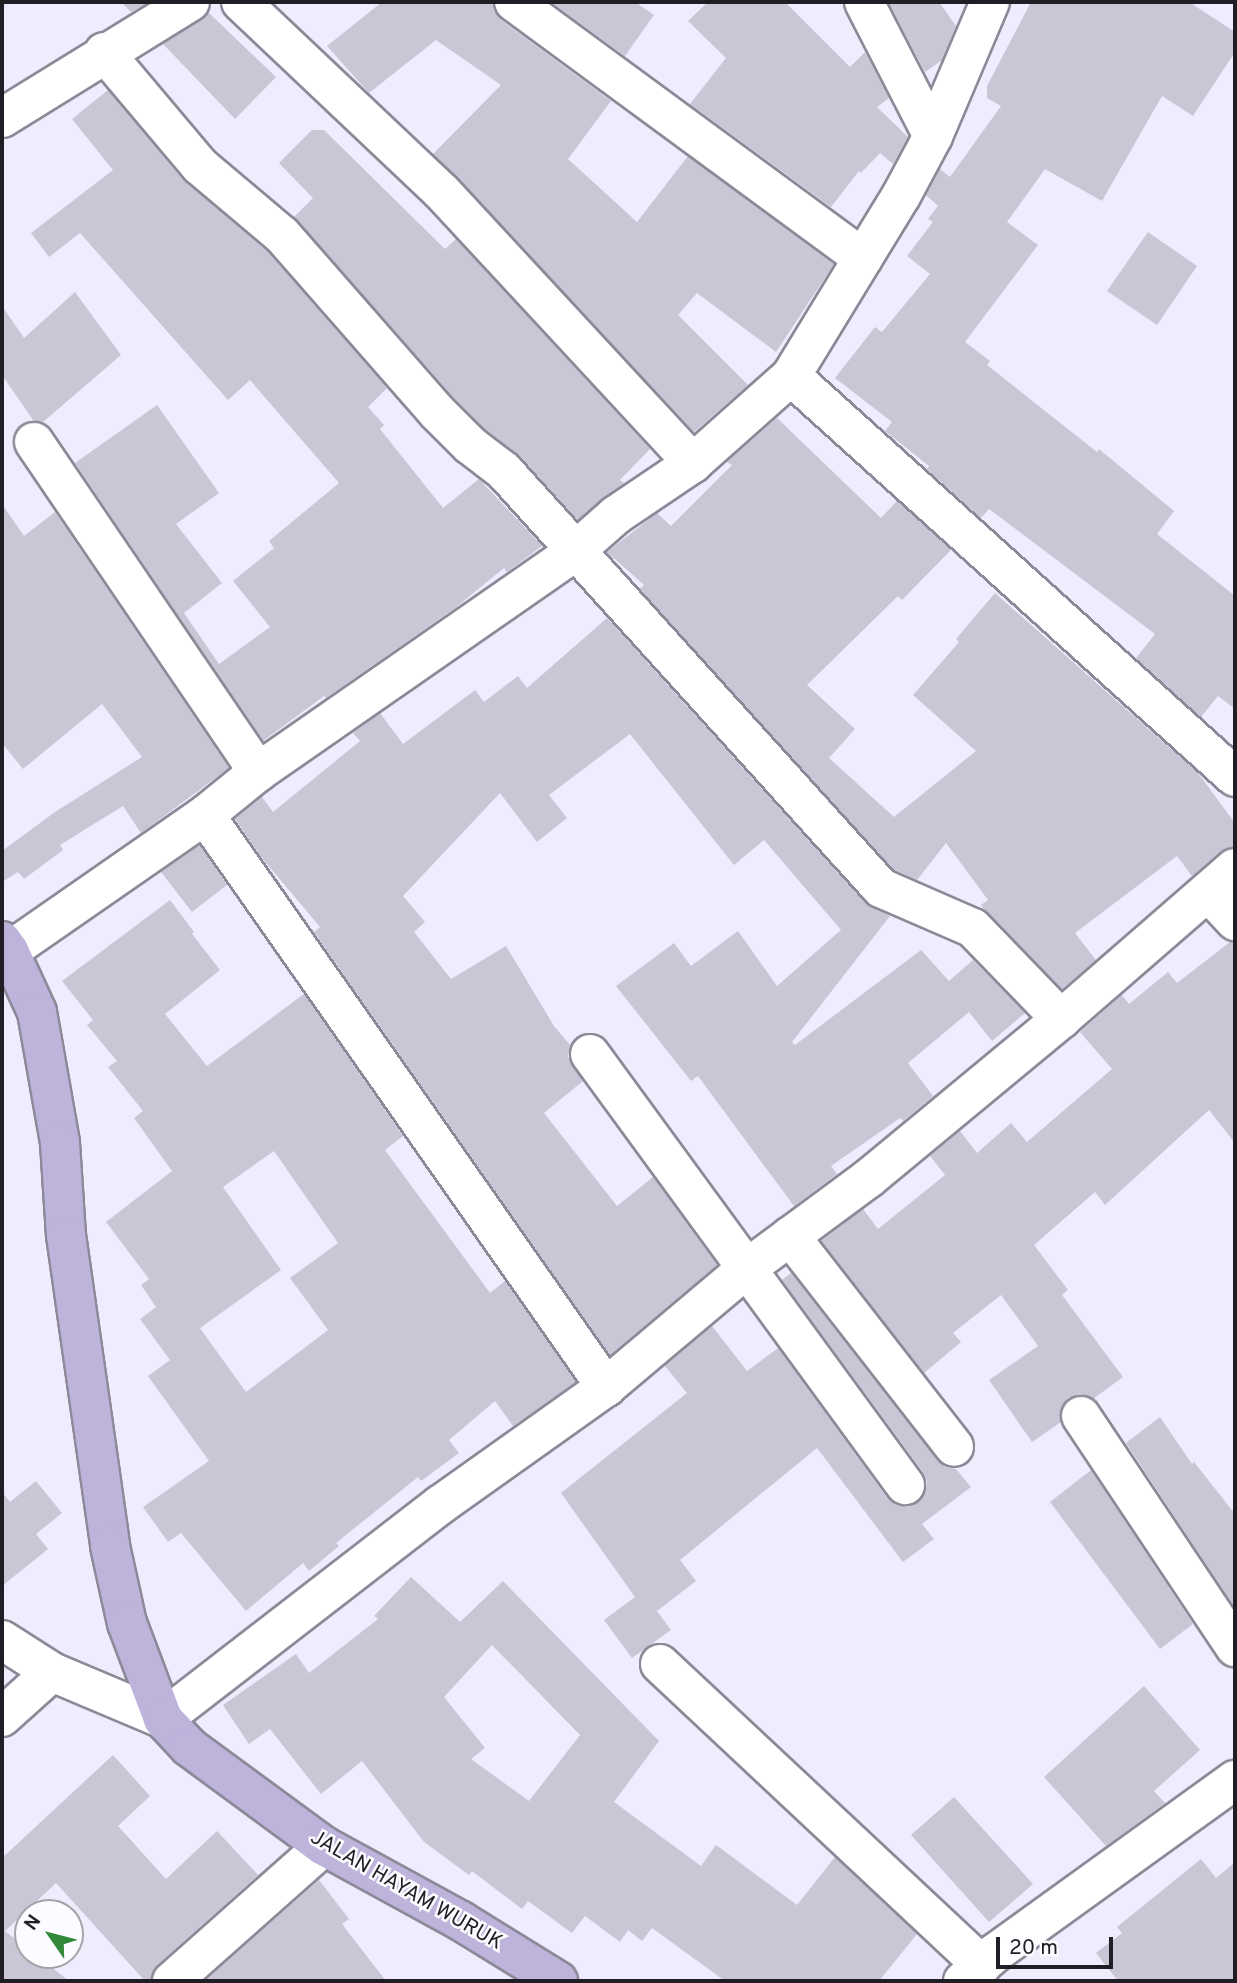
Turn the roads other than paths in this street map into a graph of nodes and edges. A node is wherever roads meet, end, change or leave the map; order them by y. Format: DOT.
graph roads {
  1 [pos="190,2"];
  2 [pos="241,2"];
  3 [pos="514,2"];
  4 [pos="864,2"];
  5 [pos="990,2"];
  6 [pos="104,52"];
  7 [pos="2,118"];
  8 [pos="933,136"];
  9 [pos="863,258"];
  10 [pos="791,376"];
  11 [pos="34,442"];
  12 [pos="693,463"];
  13 [pos="574,552"];
  14 [pos="258,772"];
  15 [pos="1235,777"];
  16 [pos="205,815"];
  17 [pos="1222,880"];
  18 [pos="1235,920"];
  19 [pos="4,949"];
  20 [pos="1061,1019"];
  21 [pos="590,1054"];
  22 [pos="790,1236"];
  23 [pos="746,1269"];
  24 [pos="606,1387"];
  25 [pos="1081,1416"];
  26 [pos="954,1447"];
  27 [pos="905,1485"];
  28 [pos="2,1640"];
  29 [pos="1235,1647"];
  30 [pos="660,1664"];
  31 [pos="52,1672"];
  32 [pos="2,1717"];
  33 [pos="163,1719"];
  34 [pos="1235,1780"];
  35 [pos="324,1846"];
  36 [pos="973,1973"];
  37 [pos="172,1981"];
  38 [pos="558,1981"];
  1 -- 6 [label="street"];
  2 -- 12 [label="street"];
  3 -- 9 [label="street"];
  4 -- 8 [label="street"];
  5 -- 8 [label="street"];
  6 -- 7 [label="street"];
  6 -- 13 [label="street"];
  8 -- 9 [label="street"];
  9 -- 10 [label="street"];
  10 -- 12 [label="street"];
  10 -- 15 [label="street"];
  11 -- 14 [label="street"];
  12 -- 13 [label="street"];
  13 -- 14 [label="street"];
  13 -- 20 [label="street"];
  14 -- 16 [label="street"];
  16 -- 19 [label="street"];
  16 -- 24 [label="street"];
  17 -- 18 [label="street"];
  17 -- 20 [label="street"];
  19 -- 33 [label="main road"];
  20 -- 22 [label="street"];
  21 -- 23 [label="street"];
  22 -- 23 [label="street"];
  22 -- 26 [label="street"];
  23 -- 24 [label="street"];
  23 -- 27 [label="street"];
  24 -- 33 [label="street"];
  25 -- 29 [label="street"];
  28 -- 31 [label="street"];
  30 -- 36 [label="street"];
  31 -- 32 [label="street"];
  31 -- 33 [label="street"];
  33 -- 35 [label="main road, JALAN HAYAM WURUK"];
  34 -- 36 [label="street"];
  35 -- 37 [label="street"];
  35 -- 38 [label="main road, JALAN HAYAM WURUK"];
}
